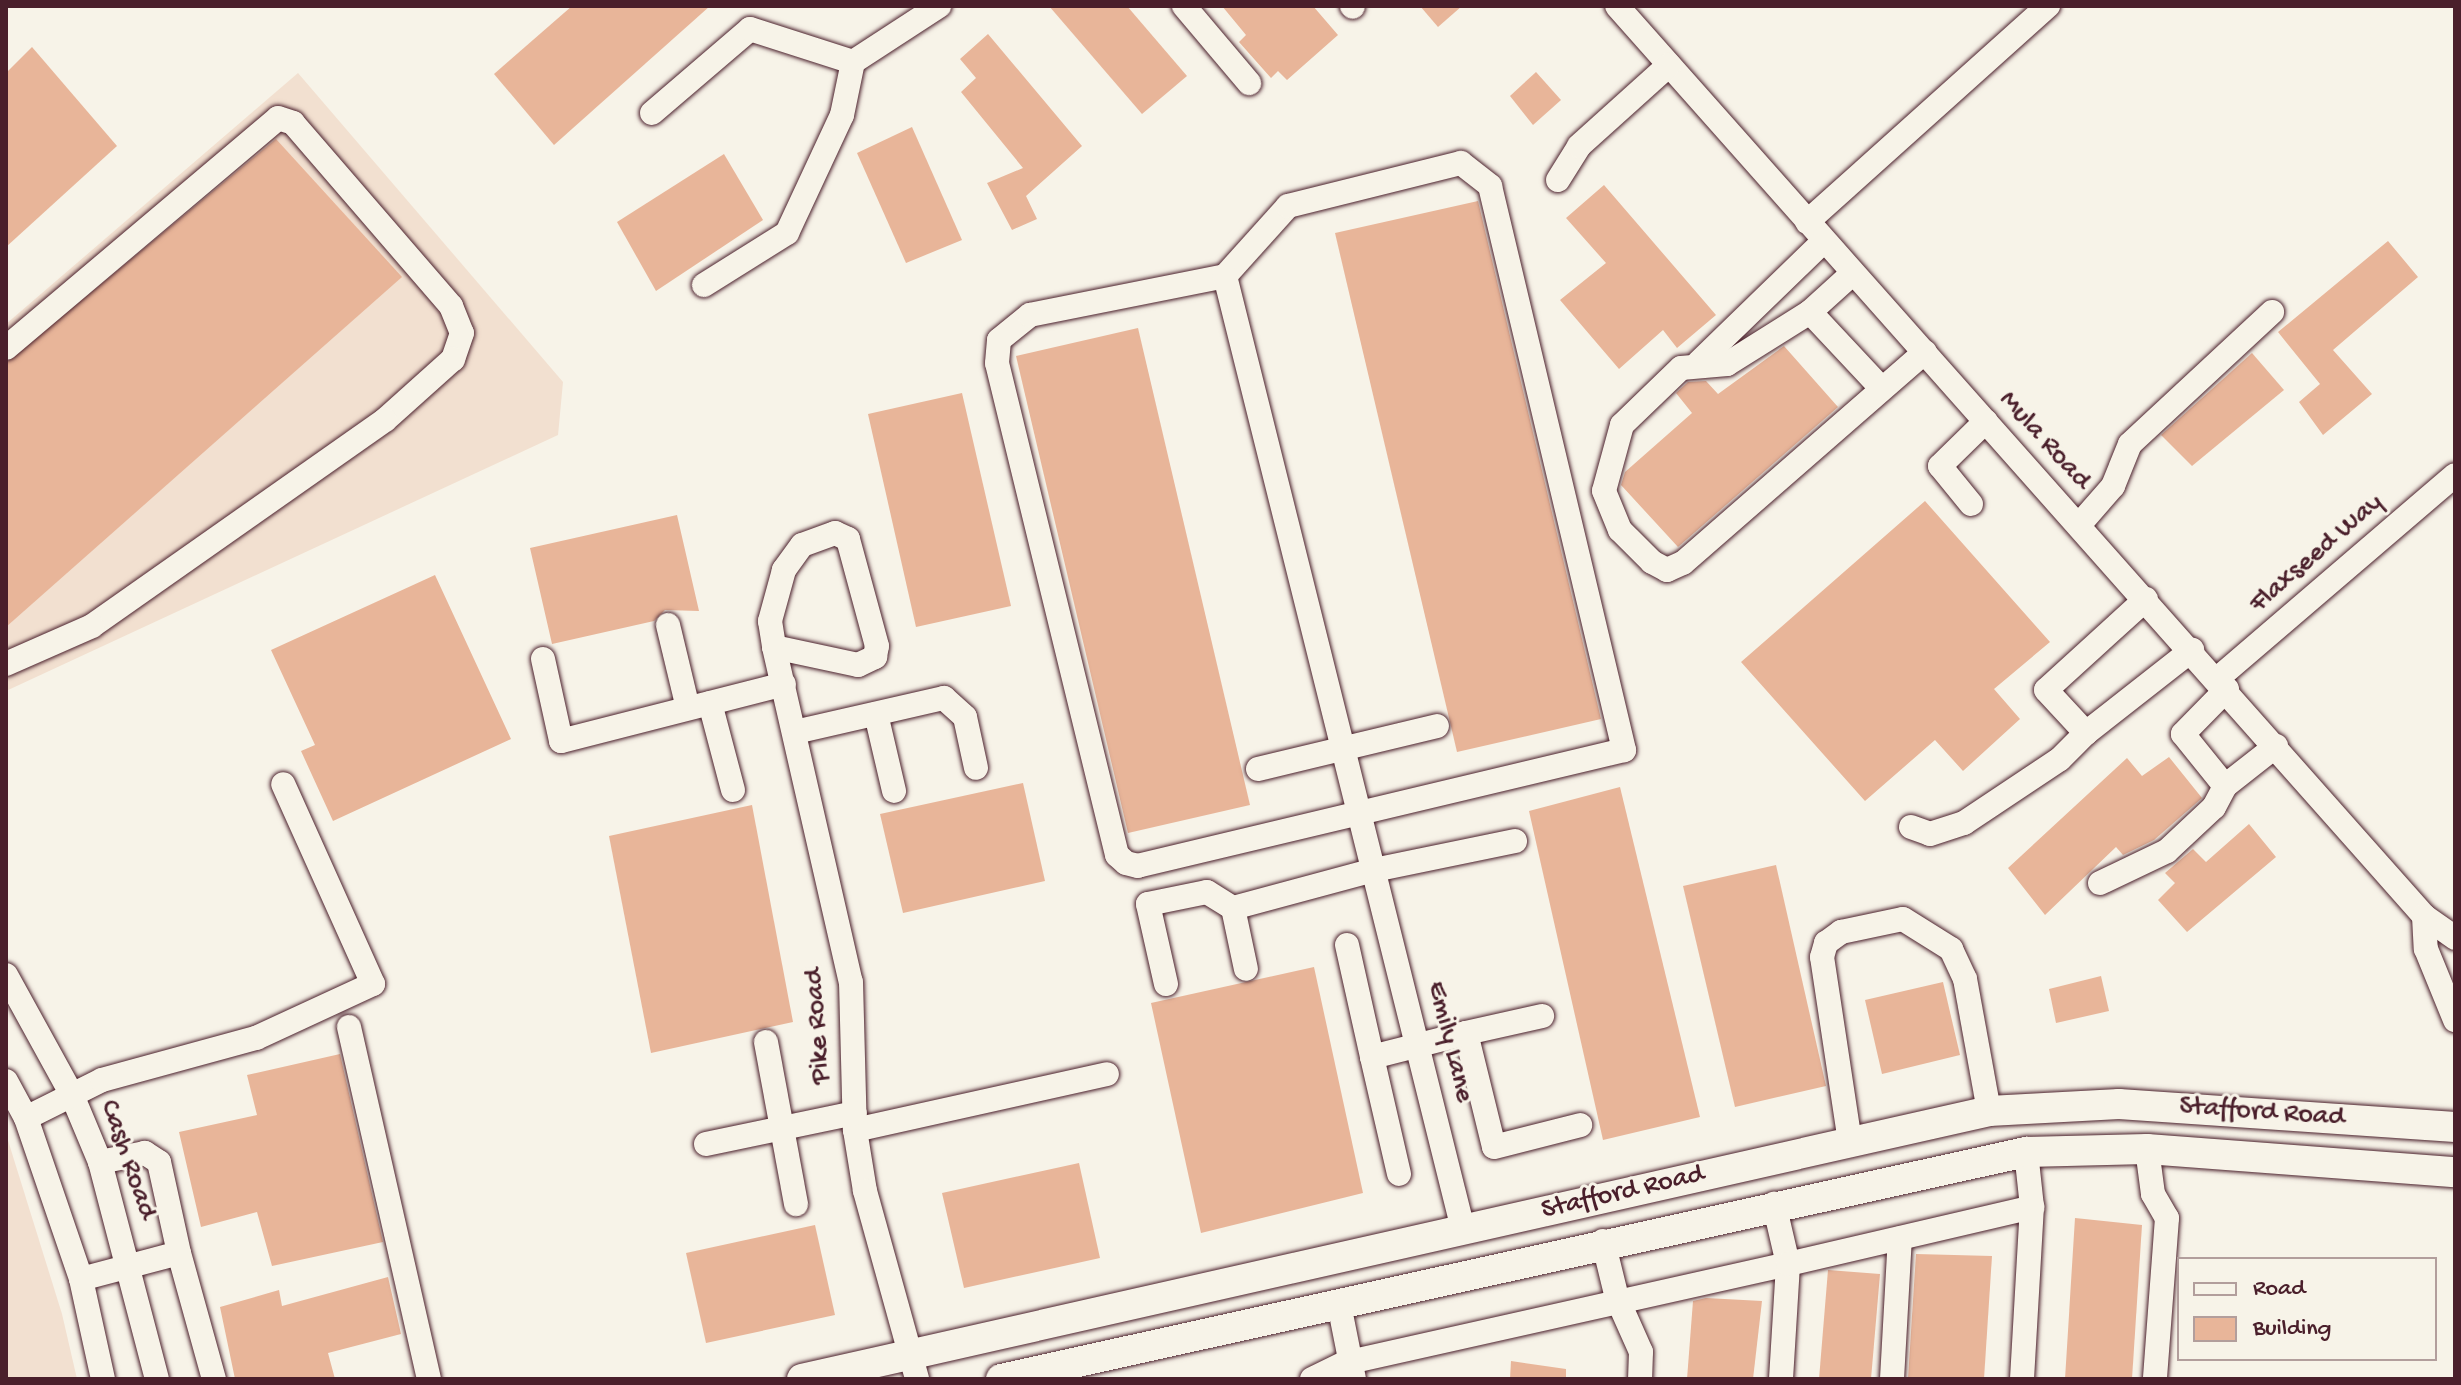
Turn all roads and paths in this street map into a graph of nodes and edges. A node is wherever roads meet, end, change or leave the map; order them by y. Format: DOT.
graph roads {
  1 [pos="939,6"];
  2 [pos="1184,6"];
  3 [pos="1617,6"];
  4 [pos="2048,6"];
  5 [pos="853,62"];
  6 [pos="1669,65"];
  7 [pos="1249,83"];
  8 [pos="652,113"];
  9 [pos="1558,180"];
  10 [pos="1807,222"];
  11 [pos="1824,241"];
  12 [pos="1853,273"];
  13 [pos="1225,276"];
  14 [pos="704,285"];
  15 [pos="1810,312"];
  16 [pos="2272,312"];
  17 [pos="6,348"];
  18 [pos="1925,352"];
  19 [pos="1699,362"];
  20 [pos="1882,389"];
  21 [pos="1986,421"];
  22 [pos="2455,475"];
  23 [pos="1971,504"];
  24 [pos="2079,525"];
  25 [pos="2146,599"];
  26 [pos="668,625"];
  27 [pos="774,647"];
  28 [pos="2192,650"];
  29 [pos="543,659"];
  30 [pos="6,664"];
  31 [pos="784,684"];
  32 [pos="2222,684"];
  33 [pos="699,706"];
  34 [pos="876,714"];
  35 [pos="1437,726"];
  36 [pos="795,732"];
  37 [pos="2086,733"];
  38 [pos="2276,746"];
  39 [pos="1346,748"];
  40 [pos="976,768"];
  41 [pos="1258,769"];
  42 [pos="283,784"];
  43 [pos="2225,786"];
  44 [pos="733,790"];
  45 [pos="894,791"];
  46 [pos="1358,809"];
  47 [pos="1911,827"];
  48 [pos="1515,841"];
  49 [pos="1374,870"];
  50 [pos="2100,883"];
  51 [pos="1233,908"];
  52 [pos="2424,916"];
  53 [pos="2455,938"];
  54 [pos="1347,945"];
  55 [pos="1246,969"];
  56 [pos="6,975"];
  57 [pos="1166,984"];
  58 [pos="1542,1016"];
  59 [pos="2455,1020"];
  60 [pos="349,1027"];
  61 [pos="1466,1033"];
  62 [pos="766,1042"];
  63 [pos="1419,1044"];
  64 [pos="1372,1057"];
  65 [pos="1107,1074"];
  66 [pos="6,1081"];
  67 [pos="72,1095"];
  68 [pos="1989,1111"];
  69 [pos="26,1118"];
  70 [pos="855,1122"];
  71 [pos="1580,1125"];
  72 [pos="2455,1127"];
  73 [pos="783,1128"];
  74 [pos="1850,1142"];
  75 [pos="706,1144"];
  76 [pos="2147,1149"];
  77 [pos="2026,1152"];
  78 [pos="1767,1161"];
  79 [pos="100,1162"];
  80 [pos="2455,1172"];
  81 [pos="1399,1174"];
  82 [pos="796,1204"];
  83 [pos="1774,1204"];
  84 [pos="2032,1207"];
  85 [pos="1463,1229"];
  86 [pos="1900,1238"];
  87 [pos="1603,1241"];
  88 [pos="179,1253"];
  89 [pos="1331,1259"];
  90 [pos="1788,1264"];
  91 [pos="131,1266"];
  92 [pos="81,1279"];
  93 [pos="1617,1298"];
  94 [pos="1339,1304"];
  95 [pos="914,1367"];
  96 [pos="1355,1370"];
  97 [pos="103,1379"];
  98 [pos="157,1379"];
  99 [pos="214,1379"];
  100 [pos="429,1379"];
  101 [pos="802,1379"];
  102 [pos="1001,1379"];
  103 [pos="1312,1379"];
  104 [pos="1640,1379"];
  105 [pos="1781,1379"];
  106 [pos="1892,1379"];
  107 [pos="2022,1379"];
  108 [pos="2155,1379"];
  1 -- 5 [label="street"];
  2 -- 7 [label="street"];
  3 -- 6 [label="street, Mula Road"];
  4 -- 10 [label="street"];
  5 -- 8 [label="street"];
  5 -- 14 [label="street"];
  6 -- 9 [label="street"];
  6 -- 10 [label="street, Mula Road"];
  10 -- 11 [label="street, Mula Road"];
  11 -- 12 [label="street, Mula Road"];
  11 -- 19 [label="street"];
  12 -- 15 [label="street"];
  12 -- 18 [label="street, Mula Road"];
  13 -- 39 [label="street, Emily Lane"];
  13 -- 46 [label="street"];
  13 -- 46 [label="street"];
  15 -- 19 [label="street"];
  15 -- 20 [label="street"];
  16 -- 24 [label="street"];
  17 -- 30 [label="street"];
  18 -- 20 [label="street"];
  18 -- 21 [label="street, Mula Road"];
  19 -- 20 [label="street"];
  21 -- 23 [label="street"];
  21 -- 24 [label="street, Mula Road"];
  22 -- 32 [label="street, Flaxseed Way"];
  24 -- 25 [label="street, Mula Road"];
  25 -- 28 [label="street, Mula Road"];
  25 -- 37 [label="street"];
  26 -- 33 [label="street"];
  27 -- 27 [label="street, Pike Road"];
  27 -- 31 [label="street, Pike Road"];
  28 -- 32 [label="street, Mula Road"];
  28 -- 37 [label="street"];
  29 -- 33 [label="street"];
  31 -- 33 [label="street"];
  31 -- 36 [label="street, Pike Road"];
  32 -- 38 [label="street, Mula Road"];
  32 -- 43 [label="street, Flaxseed Way"];
  33 -- 44 [label="street"];
  34 -- 36 [label="street"];
  34 -- 40 [label="street"];
  34 -- 45 [label="street"];
  35 -- 39 [label="street"];
  36 -- 70 [label="street, Pike Road"];
  37 -- 47 [label="street"];
  38 -- 43 [label="street"];
  38 -- 52 [label="street, Mula Road"];
  39 -- 41 [label="street"];
  39 -- 46 [label="street, Emily Lane"];
  42 -- 67 [label="street"];
  43 -- 50 [label="street"];
  46 -- 49 [label="street, Emily Lane"];
  48 -- 49 [label="street"];
  49 -- 51 [label="street"];
  49 -- 63 [label="street, Emily Lane"];
  51 -- 55 [label="street"];
  51 -- 57 [label="street"];
  52 -- 53 [label="street, Mula Road"];
  52 -- 59 [label="street"];
  54 -- 64 [label="street"];
  56 -- 67 [label="street, Cash Road"];
  58 -- 61 [label="street"];
  60 -- 100 [label="street"];
  61 -- 63 [label="street"];
  61 -- 71 [label="street"];
  62 -- 73 [label="street"];
  63 -- 64 [label="street"];
  63 -- 85 [label="street, Emily Lane"];
  64 -- 81 [label="street"];
  65 -- 70 [label="street"];
  66 -- 69 [label="street"];
  67 -- 69 [label="street"];
  67 -- 79 [label="street, Cash Road"];
  68 -- 72 [label="main road, Stafford Road"];
  68 -- 74 [label="main road, Stafford Road"];
  68 -- 74 [label="street"];
  69 -- 92 [label="street"];
  70 -- 73 [label="street"];
  70 -- 95 [label="street, Pike Road"];
  73 -- 75 [label="street"];
  73 -- 82 [label="street"];
  74 -- 78 [label="main road, Stafford Road"];
  76 -- 77 [label="main road, Stafford Road"];
  76 -- 80 [label="main road, Stafford Road"];
  76 -- 108 [label="street"];
  77 -- 83 [label="main road, Stafford Road"];
  77 -- 84 [label="street"];
  78 -- 83 [label="main road"];
  78 -- 85 [label="main road, Stafford Road"];
  79 -- 88 [label="street"];
  79 -- 91 [label="street, Cash Road"];
  83 -- 87 [label="main road, Stafford Road"];
  83 -- 90 [label="street"];
  84 -- 86 [label="street"];
  84 -- 107 [label="street"];
  85 -- 89 [label="main road, Stafford Road"];
  86 -- 90 [label="street"];
  86 -- 106 [label="street"];
  87 -- 93 [label="street"];
  87 -- 94 [label="main road, Stafford Road"];
  88 -- 91 [label="street"];
  88 -- 99 [label="street"];
  89 -- 94 [label="main road"];
  89 -- 95 [label="main road, Stafford Road"];
  90 -- 93 [label="street"];
  90 -- 105 [label="street"];
  91 -- 92 [label="street"];
  91 -- 98 [label="street, Cash Road"];
  92 -- 97 [label="street"];
  93 -- 96 [label="street"];
  93 -- 104 [label="street"];
  94 -- 96 [label="street"];
  94 -- 102 [label="main road, Stafford Road"];
  95 -- 101 [label="main road, Stafford Road"];
  96 -- 103 [label="street"];
}
